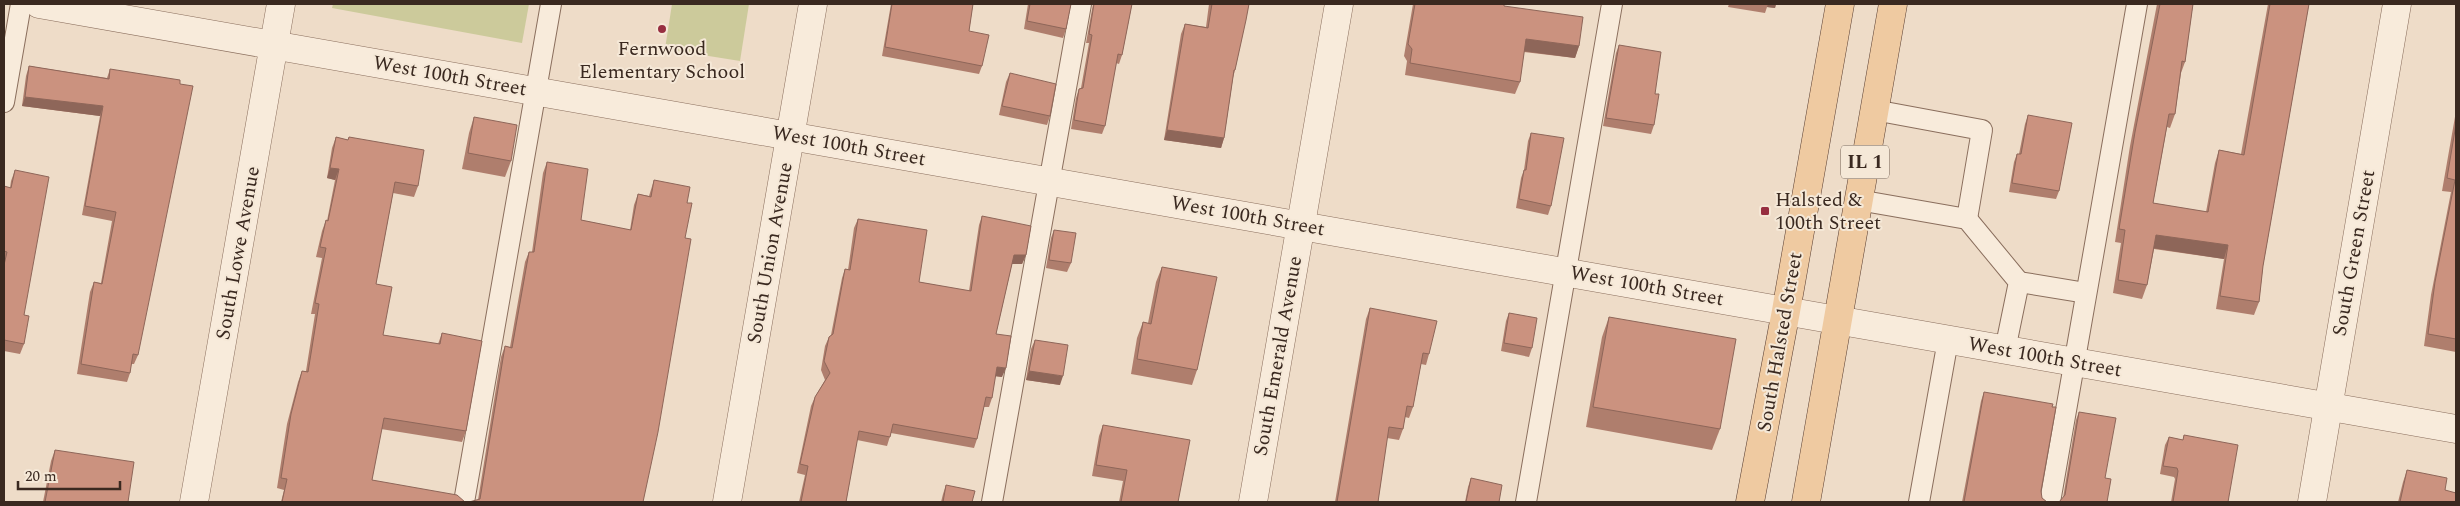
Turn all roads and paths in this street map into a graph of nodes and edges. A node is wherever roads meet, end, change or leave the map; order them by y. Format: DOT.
graph roads {
  1 [pos="21,4"];
  2 [pos="39,4"];
  3 [pos="281,4"];
  4 [pos="550,4"];
  5 [pos="813,4"];
  6 [pos="1081,4"];
  7 [pos="1339,4"];
  8 [pos="1612,4"];
  9 [pos="1840,4"];
  10 [pos="1893,4"];
  11 [pos="2137,4"];
  12 [pos="2397,4"];
  13 [pos="273,45"];
  14 [pos="536,91"];
  15 [pos="4,102"];
  16 [pos="1874,110"];
  17 [pos="790,136"];
  18 [pos="1050,181"];
  19 [pos="1858,200"];
  20 [pos="1967,219"];
  21 [pos="1301,225"];
  22 [pos="1567,272"];
  23 [pos="2019,282"];
  24 [pos="2086,294"];
  25 [pos="1786,311"];
  26 [pos="1837,320"];
  27 [pos="1948,340"];
  28 [pos="2005,350"];
  29 [pos="2075,362"];
  30 [pos="2328,406"];
  31 [pos="2456,429"];
  32 [pos="194,502"];
  33 [pos="464,502"];
  34 [pos="726,502"];
  35 [pos="992,502"];
  36 [pos="1253,502"];
  37 [pos="1526,502"];
  38 [pos="1750,502"];
  39 [pos="1806,502"];
  40 [pos="1919,502"];
  41 [pos="2050,502"];
  42 [pos="2312,502"];
  1 -- 15 [label="lane"];
  2 -- 13 [label="street, West 100th Street"];
  3 -- 13 [label="street, South Lowe Avenue"];
  4 -- 14 [label="lane"];
  5 -- 17 [label="street, South Union Avenue"];
  6 -- 18 [label="lane"];
  7 -- 21 [label="street, South Emerald Avenue"];
  8 -- 22 [label="lane"];
  9 -- 25 [label="main road, South Halsted Street / IL 1"];
  10 -- 16 [label="main road, IL 1"];
  11 -- 24 [label="lane"];
  12 -- 30 [label="street, South Green Street"];
  13 -- 14 [label="street, West 100th Street"];
  13 -- 32 [label="street, South Lowe Avenue"];
  14 -- 17 [label="street, West 100th Street"];
  14 -- 33 [label="lane"];
  16 -- 19 [label="main road, IL 1"];
  16 -- 20 [label="lane"];
  17 -- 18 [label="street, West 100th Street"];
  17 -- 34 [label="street, South Union Avenue"];
  18 -- 21 [label="street, West 100th Street"];
  18 -- 35 [label="lane"];
  19 -- 20 [label="lane"];
  19 -- 26 [label="main road, IL 1"];
  20 -- 23 [label="lane"];
  21 -- 22 [label="street, West 100th Street"];
  21 -- 36 [label="street, South Emerald Avenue"];
  22 -- 25 [label="street, West 100th Street"];
  22 -- 37 [label="lane"];
  23 -- 24 [label="lane"];
  23 -- 28 [label="lane"];
  24 -- 29 [label="lane"];
  25 -- 26 [label="street, West 100th Street"];
  25 -- 38 [label="main road, South Halsted Street / IL 1"];
  26 -- 27 [label="street, West 100th Street"];
  26 -- 39 [label="main road, IL 1"];
  27 -- 28 [label="street, West 100th Street"];
  27 -- 40 [label="lane"];
  28 -- 29 [label="street, West 100th Street"];
  29 -- 30 [label="street, West 100th Street"];
  29 -- 41 [label="lane"];
  30 -- 31 [label="street, West 100th Street"];
  30 -- 42 [label="street, South Green Street"];
}
